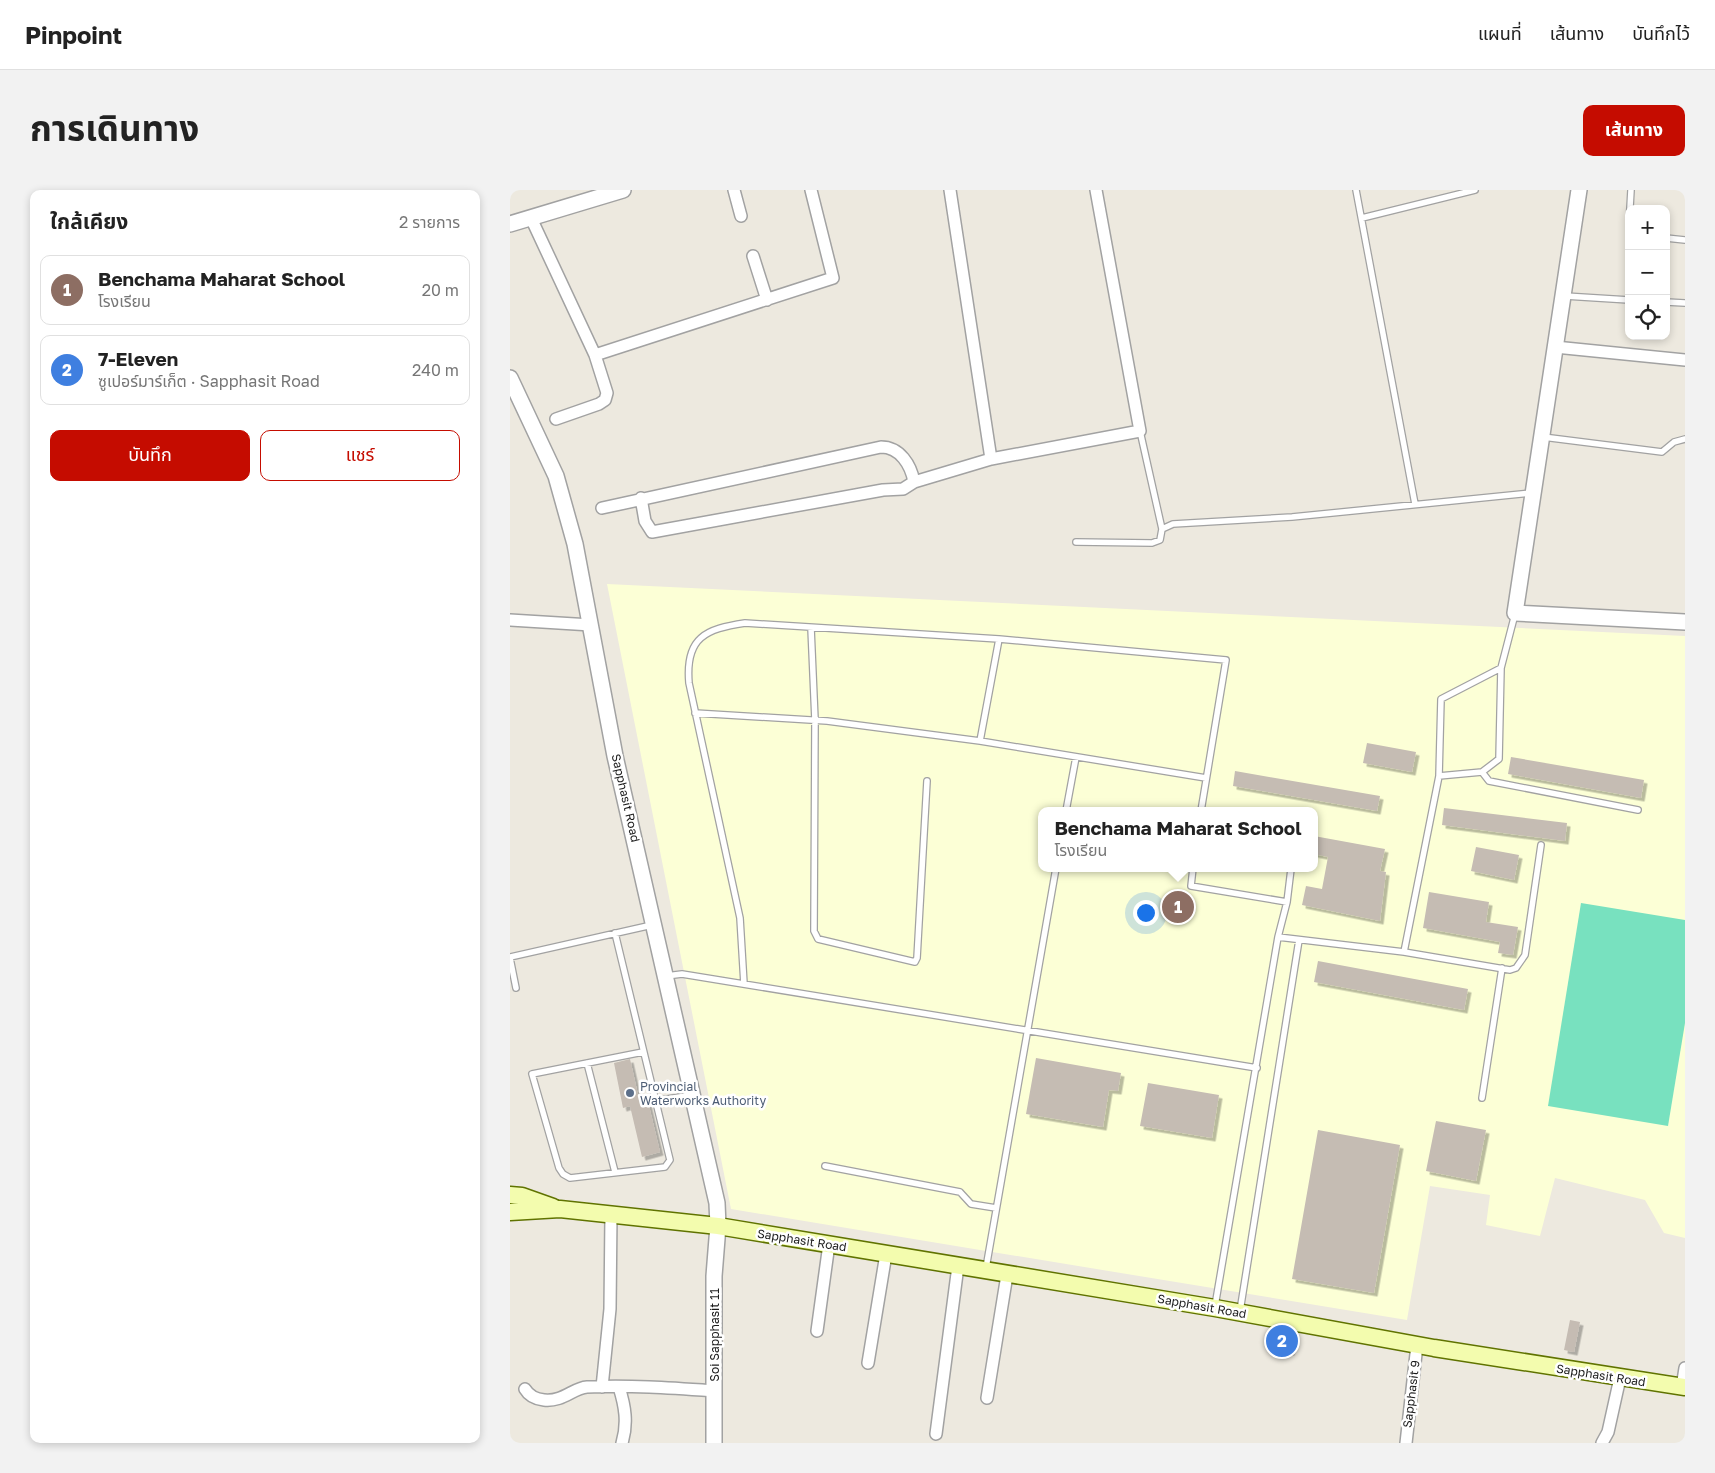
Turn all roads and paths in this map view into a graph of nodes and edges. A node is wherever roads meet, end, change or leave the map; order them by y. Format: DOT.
graph roads {
  1 [pos="734,190"];
  2 [pos="811,190"];
  3 [pos="950,190"];
  4 [pos="1096,190"];
  5 [pos="1356,190"];
  6 [pos="1475,190"];
  7 [pos="1579,190"];
  8 [pos="1631,190"];
  9 [pos="614,191"];
  10 [pos="1630,205"];
  11 [pos="741,216"];
  12 [pos="531,218"];
  13 [pos="1362,218"];
  14 [pos="510,224"];
  15 [pos="1670,238"];
  16 [pos="1685,240"];
  17 [pos="753,256"];
  18 [pos="1563,296"];
  19 [pos="767,300"];
  20 [pos="1625,300"];
  21 [pos="1670,302"];
  22 [pos="1685,303"];
  23 [pos="1556,347"];
  24 [pos="595,355"];
  25 [pos="1685,360"];
  26 [pos="510,378"];
  27 [pos="556,419"];
  28 [pos="1140,431"];
  29 [pos="1543,437"];
  30 [pos="1685,439"];
  31 [pos="991,460"];
  32 [pos="914,482"];
  33 [pos="1534,492"];
  34 [pos="641,498"];
  35 [pos="1415,504"];
  36 [pos="602,508"];
  37 [pos="1162,529"];
  38 [pos="1076,542"];
  39 [pos="1515,613"];
  40 [pos="510,620"];
  41 [pos="1685,622"];
  42 [pos="591,625"];
  43 [pos="810,628"];
  44 [pos="999,639"];
  45 [pos="1502,668"];
  46 [pos="695,712"];
  47 [pos="815,720"];
  48 [pos="980,742"];
  49 [pos="1076,757"];
  50 [pos="1482,772"];
  51 [pos="1439,776"];
  52 [pos="1206,778"];
  53 [pos="927,782"];
  54 [pos="1067,807"];
  55 [pos="1202,807"];
  56 [pos="1638,810"];
  57 [pos="1541,845"];
  58 [pos="1055,872"];
  59 [pos="1193,872"];
  60 [pos="1291,872"];
  61 [pos="1287,902"];
  62 [pos="655,924"];
  63 [pos="616,933"];
  64 [pos="1278,937"];
  65 [pos="1300,940"];
  66 [pos="1404,952"];
  67 [pos="510,958"];
  68 [pos="1502,968"];
  69 [pos="666,976"];
  70 [pos="744,984"];
  71 [pos="516,988"];
  72 [pos="1026,1031"];
  73 [pos="643,1052"];
  74 [pos="587,1063"];
  75 [pos="1257,1068"];
  76 [pos="694,1094"];
  77 [pos="1482,1098"];
  78 [pos="655,1101"];
  79 [pos="825,1166"];
  80 [pos="616,1172"];
  81 [pos="516,1196"];
  82 [pos="996,1208"];
  83 [pos="560,1209"];
  84 [pos="515,1212"];
  85 [pos="611,1215"];
  86 [pos="718,1226"];
  87 [pos="829,1244"];
  88 [pos="886,1254"];
  89 [pos="958,1266"];
  90 [pos="986,1271"];
  91 [pos="1008,1275"];
  92 [pos="1215,1308"];
  93 [pos="1240,1313"];
  94 [pos="817,1331"];
  95 [pos="1417,1345"];
  96 [pos="868,1363"];
  97 [pos="1685,1368"];
  98 [pos="1620,1378"];
  99 [pos="602,1387"];
  100 [pos="620,1387"];
  101 [pos="1683,1387"];
  102 [pos="525,1389"];
  103 [pos="714,1391"];
  104 [pos="988,1398"];
  105 [pos="936,1434"];
  106 [pos="622,1443"];
  107 [pos="714,1443"];
  108 [pos="1406,1443"];
  109 [pos="1602,1443"];
  1 -- 11 [label="street"];
  2 -- 19 [label="street"];
  3 -- 31 [label="street"];
  4 -- 28 [label="street"];
  5 -- 13 [label="lane"];
  6 -- 13 [label="lane"];
  7 -- 18 [label="street"];
  8 -- 10 [label="lane"];
  9 -- 12 [label="street"];
  12 -- 14 [label="street"];
  12 -- 24 [label="street"];
  13 -- 35 [label="lane"];
  15 -- 16 [label="lane"];
  17 -- 19 [label="street"];
  18 -- 20 [label="lane"];
  18 -- 23 [label="street"];
  19 -- 24 [label="street"];
  21 -- 22 [label="lane"];
  23 -- 25 [label="street"];
  23 -- 29 [label="street"];
  24 -- 27 [label="street"];
  26 -- 42 [label="street, Sapphasit Road"];
  28 -- 31 [label="street"];
  28 -- 37 [label="lane"];
  29 -- 30 [label="lane"];
  29 -- 33 [label="street"];
  31 -- 32 [label="street"];
  32 -- 34 [label="street"];
  32 -- 34 [label="street"];
  33 -- 35 [label="lane"];
  33 -- 39 [label="street"];
  34 -- 36 [label="street"];
  35 -- 37 [label="lane"];
  37 -- 38 [label="lane"];
  39 -- 41 [label="street"];
  39 -- 45 [label="lane"];
  40 -- 42 [label="street"];
  42 -- 62 [label="street, Sapphasit Road"];
  43 -- 44 [label="lane"];
  43 -- 46 [label="lane"];
  43 -- 47 [label="lane"];
  44 -- 48 [label="lane"];
  44 -- 52 [label="lane"];
  45 -- 50 [label="lane"];
  45 -- 51 [label="lane"];
  46 -- 47 [label="lane"];
  46 -- 70 [label="lane"];
  47 -- 48 [label="lane"];
  47 -- 53 [label="lane"];
  48 -- 49 [label="lane"];
  49 -- 52 [label="lane"];
  49 -- 54 [label="lane"];
  50 -- 51 [label="lane"];
  50 -- 56 [label="lane"];
  51 -- 66 [label="lane"];
  52 -- 55 [label="lane"];
  57 -- 68 [label="lane"];
  58 -- 72 [label="lane"];
  59 -- 61 [label="lane"];
  60 -- 61 [label="lane"];
  61 -- 64 [label="lane"];
  62 -- 63 [label="lane"];
  62 -- 69 [label="street, Sapphasit Road"];
  63 -- 67 [label="lane"];
  63 -- 73 [label="lane"];
  64 -- 65 [label="lane"];
  64 -- 75 [label="lane"];
  65 -- 66 [label="lane"];
  65 -- 93 [label="lane"];
  66 -- 68 [label="lane"];
  67 -- 71 [label="lane"];
  68 -- 77 [label="lane"];
  69 -- 70 [label="lane"];
  69 -- 76 [label="street, Sapphasit Road"];
  70 -- 72 [label="lane"];
  72 -- 75 [label="lane"];
  72 -- 82 [label="lane"];
  73 -- 74 [label="lane"];
  73 -- 78 [label="lane"];
  74 -- 80 [label="lane"];
  74 -- 80 [label="lane"];
  75 -- 92 [label="lane"];
  76 -- 78 [label="lane"];
  76 -- 86 [label="street, Sapphasit Road"];
  78 -- 80 [label="lane"];
  79 -- 82 [label="lane"];
  81 -- 83 [label="main road, Sapphasit Road"];
  82 -- 90 [label="lane"];
  83 -- 84 [label="main road, Sapphasit Road"];
  83 -- 85 [label="main road, Sapphasit Road"];
  85 -- 86 [label="main road, Sapphasit Road"];
  85 -- 99 [label="street"];
  86 -- 87 [label="main road, Sapphasit Road"];
  86 -- 103 [label="street, Soi Sapphasit 11"];
  87 -- 88 [label="main road, Sapphasit Road"];
  87 -- 94 [label="street"];
  88 -- 89 [label="main road, Sapphasit Road"];
  88 -- 96 [label="street"];
  89 -- 90 [label="main road, Sapphasit Road"];
  89 -- 105 [label="street"];
  90 -- 91 [label="main road, Sapphasit Road"];
  91 -- 92 [label="main road, Sapphasit Road"];
  91 -- 104 [label="street"];
  92 -- 93 [label="main road, Sapphasit Road"];
  93 -- 95 [label="main road, Sapphasit Road"];
  95 -- 98 [label="main road, Sapphasit Road"];
  95 -- 108 [label="street, Sapphasit 9"];
  97 -- 101 [label="street"];
  98 -- 101 [label="main road, Sapphasit Road"];
  98 -- 109 [label="street"];
  99 -- 100 [label="street"];
  99 -- 102 [label="street"];
  100 -- 103 [label="street"];
  100 -- 106 [label="street"];
  103 -- 107 [label="street, Soi Sapphasit 11"];
}
